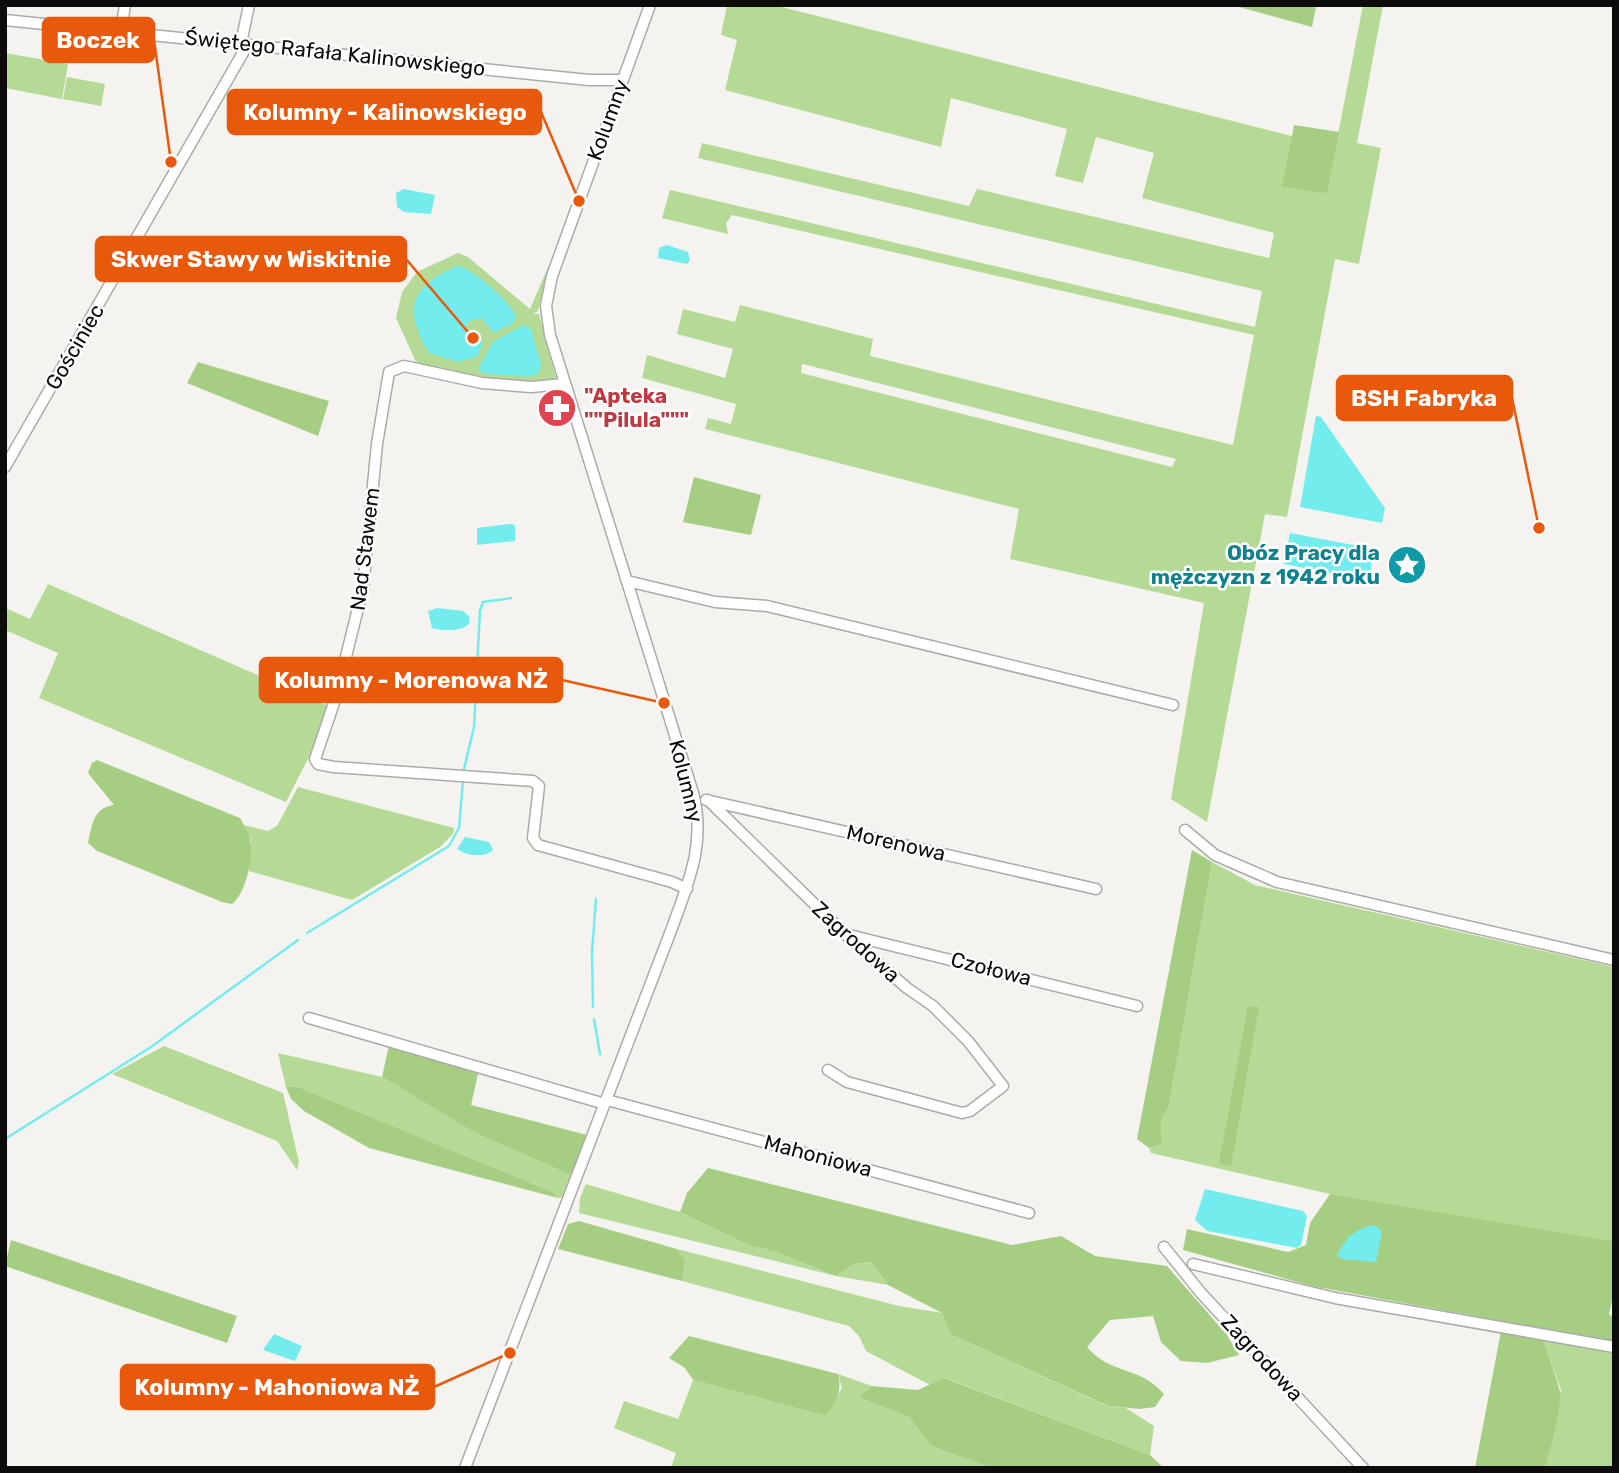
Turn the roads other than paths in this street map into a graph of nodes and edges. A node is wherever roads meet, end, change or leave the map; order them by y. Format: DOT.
graph roads {
  1 [pos="125,5"];
  2 [pos="249,5"];
  3 [pos="650,5"];
  4 [pos="5,20"];
  5 [pos="121,31"];
  6 [pos="245,44"];
  7 [pos="622,80"];
  8 [pos="564,384"];
  9 [pos="5,467"];
  10 [pos="627,581"];
  11 [pos="1172,705"];
  12 [pos="708,800"];
  13 [pos="695,801"];
  14 [pos="1185,830"];
  15 [pos="687,889"];
  16 [pos="1097,889"];
  17 [pos="845,934"];
  18 [pos="1614,960"];
  19 [pos="1137,1006"];
  20 [pos="309,1018"];
  21 [pos="828,1070"];
  22 [pos="606,1102"];
  23 [pos="1029,1213"];
  24 [pos="1164,1247"];
  25 [pos="1193,1264"];
  26 [pos="1614,1347"];
  27 [pos="465,1468"];
  28 [pos="1363,1468"];
  1 -- 5 [label="street"];
  2 -- 6 [label="street, Gościniec"];
  3 -- 7 [label="street, Kolumny"];
  4 -- 5 [label="street, Świętego Rafała Kalinowskiego"];
  5 -- 6 [label="street, Świętego Rafała Kalinowskiego"];
  6 -- 7 [label="street, Świętego Rafała Kalinowskiego"];
  6 -- 9 [label="street, Gościniec"];
  7 -- 8 [label="street, Kolumny"];
  8 -- 10 [label="street, Kolumny"];
  8 -- 15 [label="street, Nad Stawem"];
  10 -- 11 [label="street"];
  10 -- 13 [label="street, Kolumny"];
  12 -- 13 [label="street, Morenowa"];
  12 -- 16 [label="street, Morenowa"];
  12 -- 17 [label="street, Zagrodowa"];
  13 -- 15 [label="street, Kolumny"];
  14 -- 18 [label="street"];
  15 -- 22 [label="street, Kolumny"];
  17 -- 19 [label="street, Czołowa"];
  17 -- 21 [label="street, Zagrodowa"];
  20 -- 22 [label="street, Mahoniowa"];
  22 -- 23 [label="street, Mahoniowa"];
  22 -- 27 [label="street, Kolumny"];
  24 -- 28 [label="street, Zagrodowa"];
  25 -- 26 [label="street"];
}
